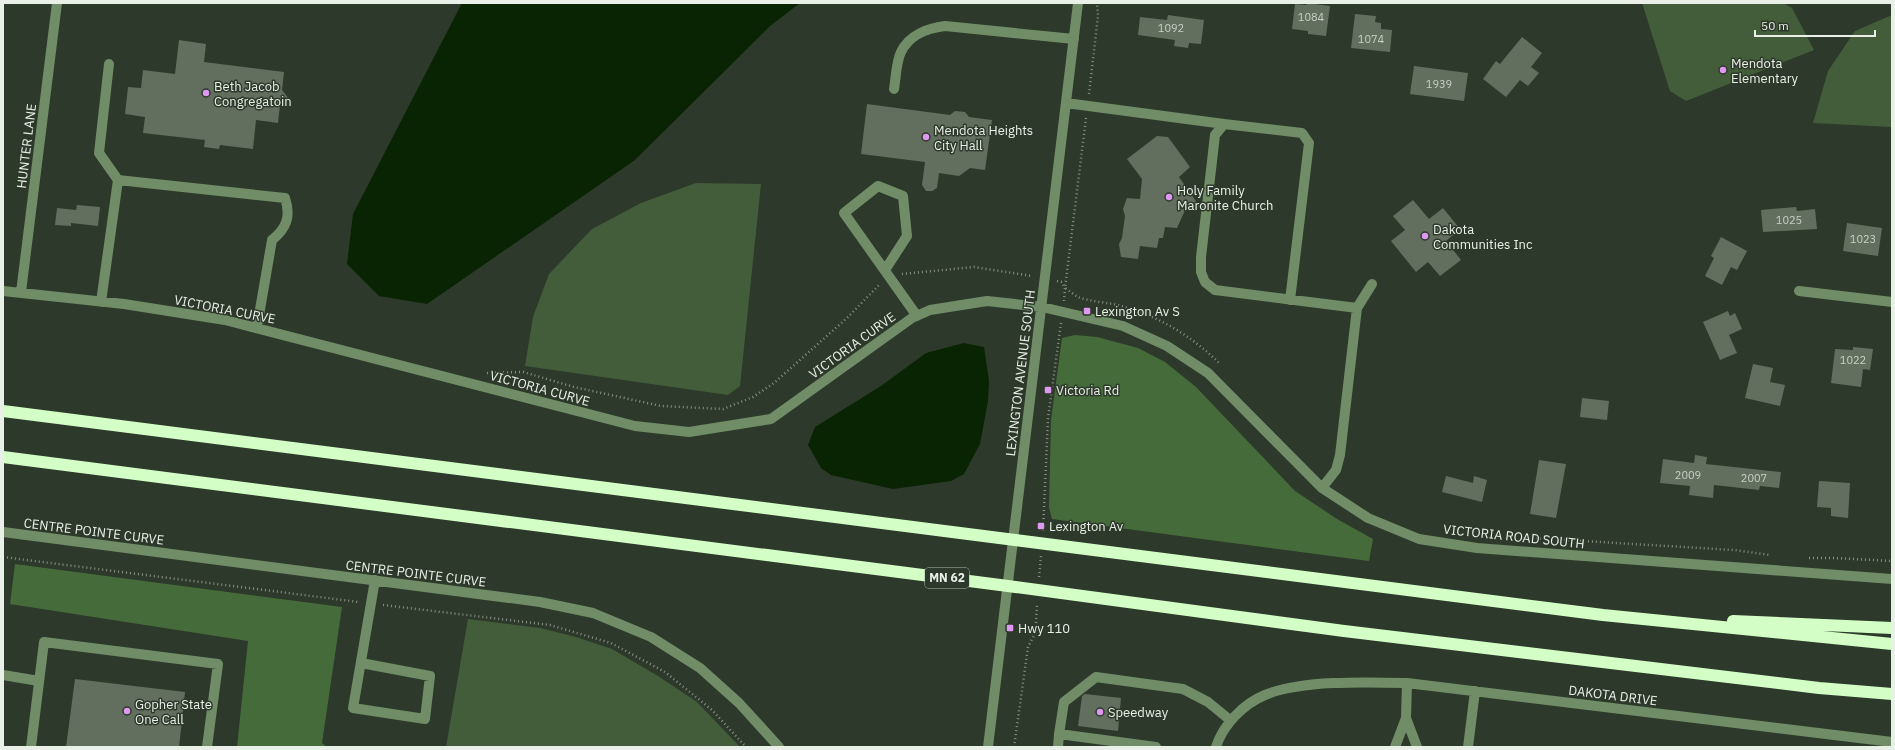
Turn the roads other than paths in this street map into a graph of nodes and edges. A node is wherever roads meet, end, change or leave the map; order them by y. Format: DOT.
graph roads {
  1 [pos="57,3"];
  2 [pos="1078,3"];
  3 [pos="1074,39"];
  4 [pos="109,64"];
  5 [pos="894,89"];
  6 [pos="1066,103"];
  7 [pos="1224,124"];
  8 [pos="118,180"];
  9 [pos="887,274"];
  10 [pos="1372,284"];
  11 [pos="3,291"];
  12 [pos="1799,291"];
  13 [pos="21,292"];
  14 [pos="1290,300"];
  15 [pos="101,302"];
  16 [pos="1892,302"];
  17 [pos="1042,307"];
  18 [pos="1358,308"];
  19 [pos="917,316"];
  20 [pos="257,327"];
  21 [pos="3,411"];
  22 [pos="3,457"];
  23 [pos="1322,488"];
  24 [pos="3,532"];
  25 [pos="1013,540"];
  26 [pos="1892,579"];
  27 [pos="375,580"];
  28 [pos="1008,586"];
  29 [pos="1603,616"];
  30 [pos="1892,628"];
  31 [pos="1892,644"];
  32 [pos="361,663"];
  33 [pos="3,676"];
  34 [pos="39,681"];
  35 [pos="1407,683"];
  36 [pos="1475,691"];
  37 [pos="1892,694"];
  38 [pos="1406,718"];
  39 [pos="1230,720"];
  40 [pos="1059,734"];
  41 [pos="1892,742"];
  42 [pos="31,747"];
  43 [pos="207,747"];
  44 [pos="779,747"];
  45 [pos="988,747"];
  46 [pos="1058,747"];
  47 [pos="1156,747"];
  48 [pos="1216,747"];
  49 [pos="1395,747"];
  50 [pos="1417,747"];
  51 [pos="1468,747"];
  1 -- 13 [label="street, HUNTER LANE"];
  2 -- 3 [label="street, LEXINGTON AVENUE SOUTH"];
  3 -- 5 [label="street"];
  3 -- 6 [label="street, LEXINGTON AVENUE SOUTH"];
  4 -- 8 [label="street"];
  6 -- 7 [label="street"];
  6 -- 17 [label="street, LEXINGTON AVENUE SOUTH"];
  7 -- 14 [label="street"];
  7 -- 14 [label="street"];
  8 -- 15 [label="street"];
  8 -- 20 [label="street"];
  9 -- 9 [label="street"];
  9 -- 19 [label="street"];
  10 -- 18 [label="street"];
  11 -- 13 [label="street, VICTORIA CURVE"];
  12 -- 16 [label="street"];
  13 -- 15 [label="street, VICTORIA CURVE"];
  14 -- 18 [label="street"];
  15 -- 20 [label="street, VICTORIA CURVE"];
  17 -- 19 [label="street, VICTORIA CURVE"];
  17 -- 23 [label="street, VICTORIA ROAD SOUTH"];
  17 -- 25 [label="street, LEXINGTON AVENUE SOUTH"];
  18 -- 23 [label="street"];
  19 -- 20 [label="street, VICTORIA CURVE"];
  21 -- 25 [label="highway"];
  22 -- 28 [label="highway, MN 62"];
  23 -- 26 [label="street, VICTORIA ROAD SOUTH"];
  24 -- 27 [label="street, CENTRE POINTE CURVE"];
  25 -- 28 [label="street, LEXINGTON AVENUE SOUTH"];
  25 -- 29 [label="highway"];
  27 -- 32 [label="street"];
  27 -- 44 [label="street, CENTRE POINTE CURVE"];
  28 -- 37 [label="highway, MN 62"];
  28 -- 45 [label="street, LEXINGTON AVENUE SOUTH"];
  29 -- 30 [label="highway"];
  29 -- 31 [label="highway"];
  32 -- 32 [label="street"];
  33 -- 34 [label="street"];
  34 -- 42 [label="street"];
  34 -- 43 [label="street"];
  35 -- 36 [label="street, DAKOTA DRIVE"];
  35 -- 38 [label="street"];
  35 -- 39 [label="street, DAKOTA DRIVE"];
  36 -- 41 [label="street, DAKOTA DRIVE"];
  36 -- 51 [label="street"];
  38 -- 49 [label="street"];
  38 -- 50 [label="street"];
  39 -- 40 [label="street"];
  39 -- 48 [label="street"];
  40 -- 46 [label="street"];
  40 -- 47 [label="street"];
}
